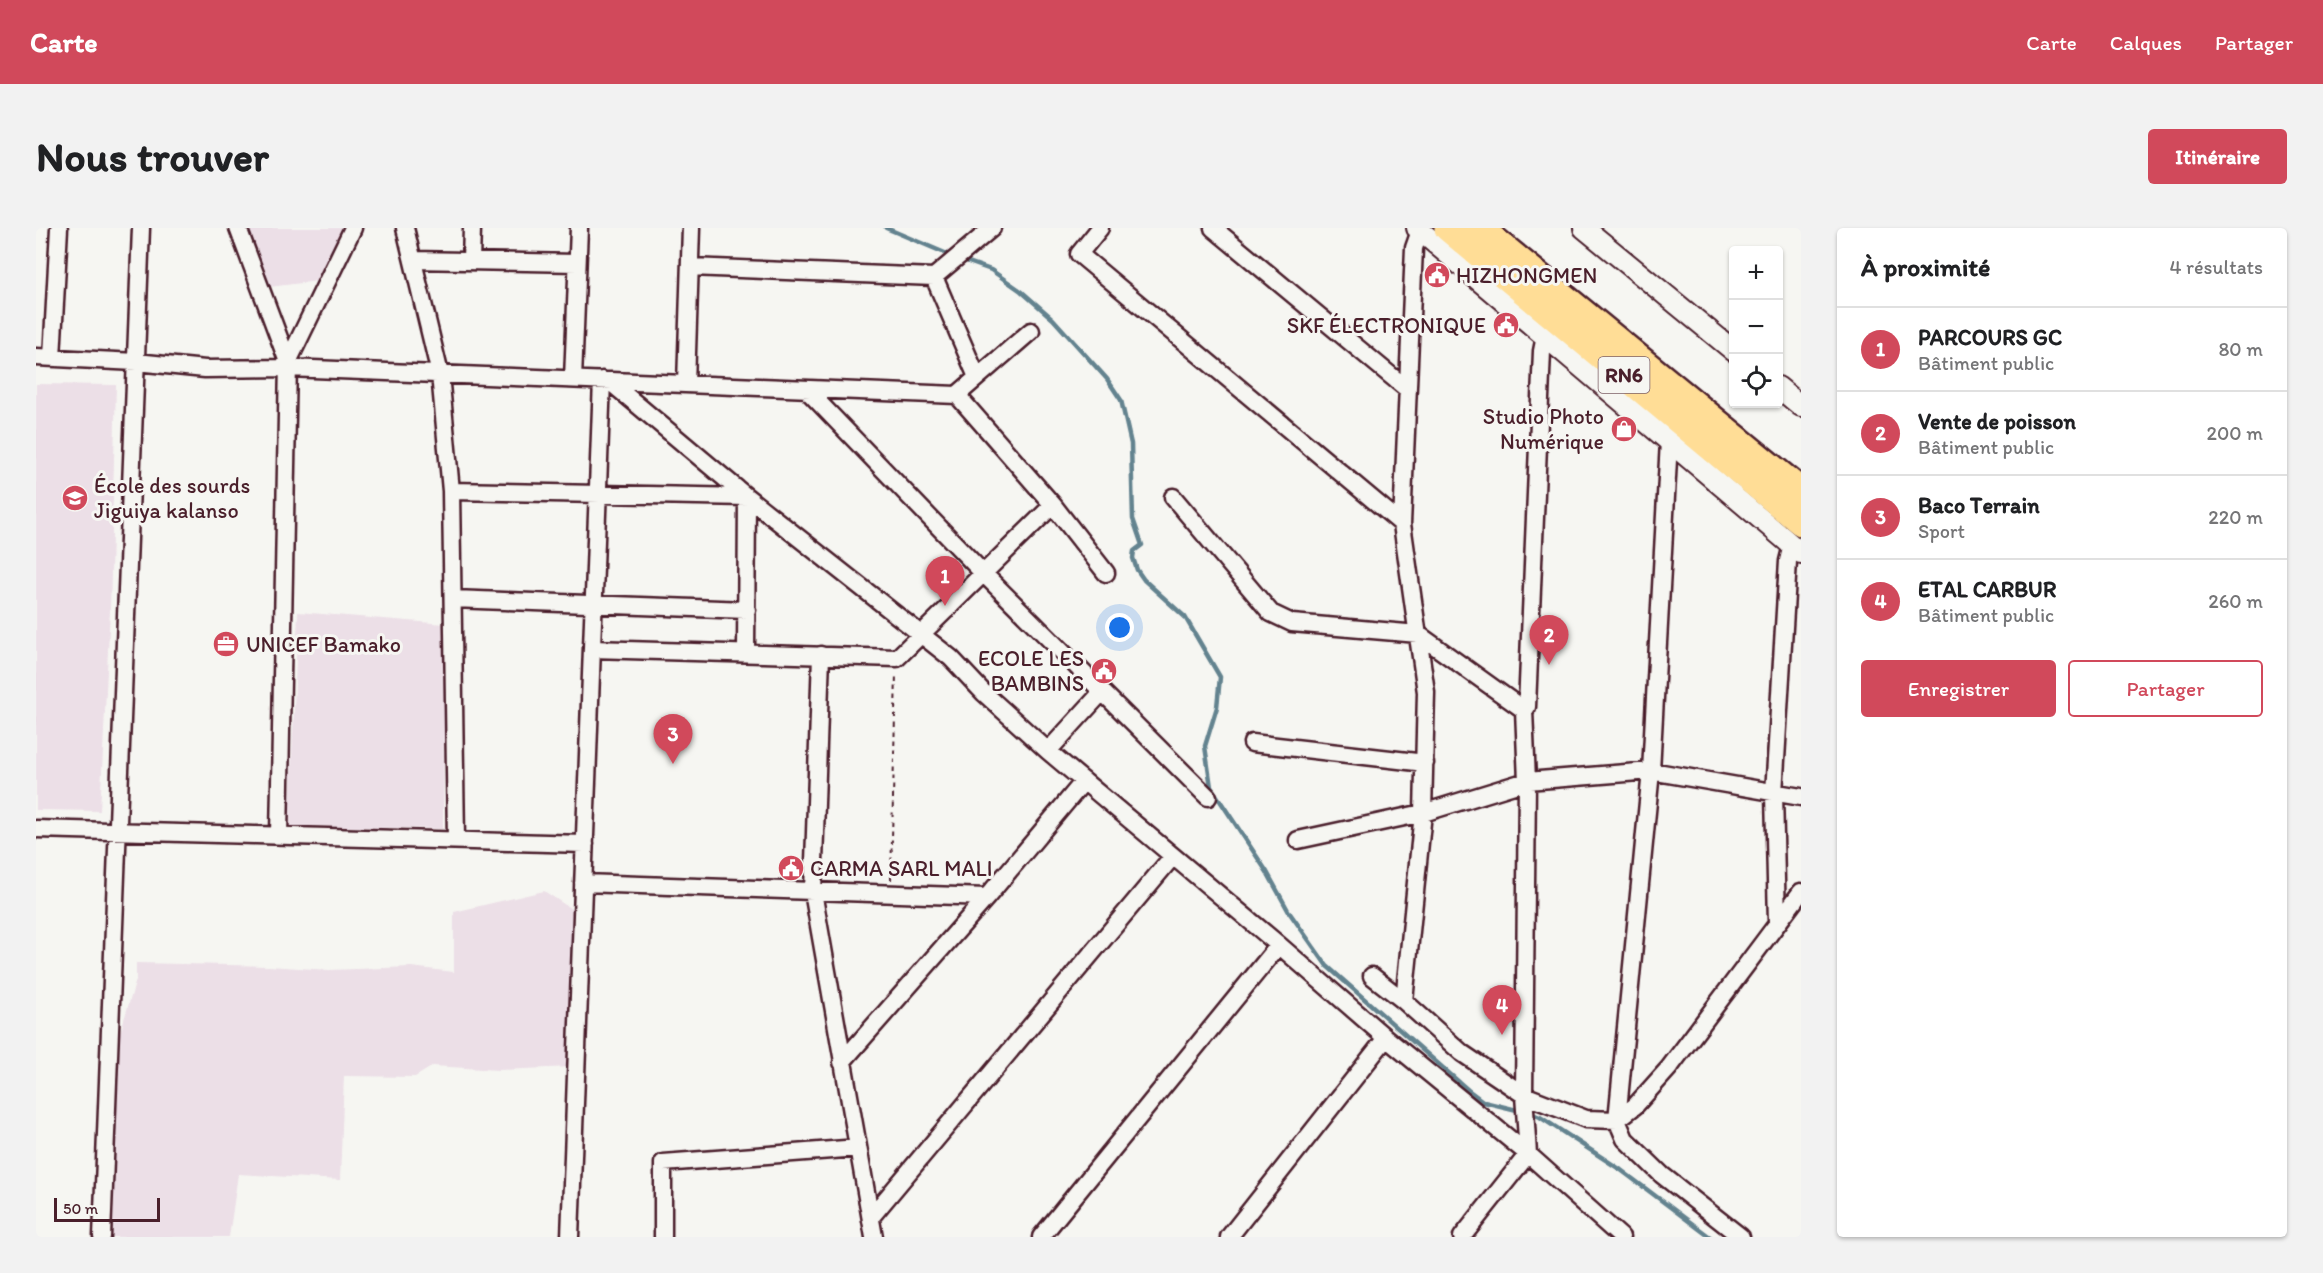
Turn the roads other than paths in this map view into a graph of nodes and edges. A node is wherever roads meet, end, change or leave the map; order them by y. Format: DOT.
graph roads {
  1 [pos="59,228"];
  2 [pos="141,228"];
  3 [pos="238,228"];
  4 [pos="353,228"];
  5 [pos="405,228"];
  6 [pos="472,228"];
  7 [pos="579,228"];
  8 [pos="691,228"];
  9 [pos="992,228"];
  10 [pos="1100,228"];
  11 [pos="1213,228"];
  12 [pos="1448,228"];
  13 [pos="1479,228"];
  14 [pos="1584,228"];
  15 [pos="1419,229"];
  16 [pos="413,260"];
  17 [pos="471,261"];
  18 [pos="577,263"];
  19 [pos="690,267"];
  20 [pos="934,278"];
  21 [pos="1031,331"];
  22 [pos="1545,336"];
  23 [pos="1729,347"];
  24 [pos="44,358"];
  25 [pos="136,362"];
  26 [pos="288,365"];
  27 [pos="440,374"];
  28 [pos="978,377"];
  29 [pos="573,379"];
  30 [pos="606,381"];
  31 [pos="686,384"];
  32 [pos="806,389"];
  33 [pos="1407,389"];
  34 [pos="1783,390"];
  35 [pos="957,395"];
  36 [pos="1800,403"];
  37 [pos="1669,441"];
  38 [pos="451,491"];
  39 [pos="1801,492"];
  40 [pos="598,494"];
  41 [pos="747,497"];
  42 [pos="1173,497"];
  43 [pos="1053,505"];
  44 [pos="1402,524"];
  45 [pos="1798,540"];
  46 [pos="983,573"];
  47 [pos="1106,573"];
  48 [pos="453,599"];
  49 [pos="594,604"];
  50 [pos="747,610"];
  51 [pos="923,634"];
  52 [pos="1418,634"];
  53 [pos="592,648"];
  54 [pos="746,653"];
  55 [pos="821,655"];
  56 [pos="1102,692"];
  57 [pos="1524,710"];
  58 [pos="1252,742"];
  59 [pos="1048,751"];
  60 [pos="1425,763"];
  61 [pos="1651,771"];
  62 [pos="1084,781"];
  63 [pos="1527,781"];
  64 [pos="1774,793"];
  65 [pos="1208,797"];
  66 [pos="1801,797"];
  67 [pos="1423,813"];
  68 [pos="36,830"];
  69 [pos="118,832"];
  70 [pos="279,836"];
  71 [pos="456,840"];
  72 [pos="1298,840"];
  73 [pos="585,844"];
  74 [pos="1173,856"];
  75 [pos="583,883"];
  76 [pos="813,892"];
  77 [pos="1801,892"];
  78 [pos="987,897"];
  79 [pos="1777,923"];
  80 [pos="1279,945"];
  81 [pos="1372,976"];
  82 [pos="1404,1001"];
  83 [pos="1386,1038"];
  84 [pos="842,1062"];
  85 [pos="1524,1095"];
  86 [pos="1617,1120"];
  87 [pos="858,1148"];
  88 [pos="1527,1150"];
  89 [pos="871,1217"];
  90 [pos="1614,1235"];
  91 [pos="102,1237"];
  92 [pos="570,1237"];
  93 [pos="663,1237"];
  94 [pos="874,1237"];
  95 [pos="1041,1237"];
  96 [pos="1229,1237"];
  97 [pos="1462,1237"];
  98 [pos="1741,1237"];
  1 -- 24 [label="street"];
  2 -- 25 [label="street"];
  3 -- 26 [label="street"];
  4 -- 26 [label="street"];
  5 -- 16 [label="street"];
  6 -- 17 [label="street"];
  7 -- 18 [label="street"];
  8 -- 19 [label="street"];
  9 -- 20 [label="street"];
  10 -- 44 [label="street"];
  11 -- 33 [label="street"];
  12 -- 45 [label="highway, RN6"];
  13 -- 39 [label="highway, RN6"];
  14 -- 23 [label="street"];
  15 -- 22 [label="street"];
  15 -- 33 [label="street"];
  16 -- 17 [label="street"];
  16 -- 27 [label="street"];
  17 -- 18 [label="street"];
  18 -- 29 [label="street"];
  19 -- 20 [label="street"];
  19 -- 31 [label="street"];
  20 -- 28 [label="street"];
  21 -- 28 [label="street"];
  22 -- 37 [label="street"];
  22 -- 57 [label="street"];
  24 -- 25 [label="street"];
  25 -- 26 [label="street"];
  25 -- 69 [label="street"];
  26 -- 27 [label="street"];
  26 -- 70 [label="street"];
  27 -- 29 [label="street"];
  27 -- 38 [label="street"];
  28 -- 35 [label="street"];
  29 -- 30 [label="street"];
  30 -- 31 [label="street"];
  30 -- 40 [label="street"];
  30 -- 41 [label="street"];
  31 -- 32 [label="street"];
  32 -- 35 [label="street"];
  32 -- 46 [label="street"];
  33 -- 44 [label="street"];
  34 -- 36 [label="street"];
  35 -- 43 [label="street"];
  37 -- 45 [label="street"];
  37 -- 61 [label="street"];
  38 -- 40 [label="street"];
  38 -- 48 [label="street"];
  40 -- 41 [label="street"];
  40 -- 49 [label="street"];
  41 -- 50 [label="street"];
  41 -- 51 [label="street"];
  42 -- 52 [label="street"];
  43 -- 46 [label="street"];
  43 -- 47 [label="street"];
  44 -- 52 [label="street"];
  45 -- 64 [label="street"];
  46 -- 51 [label="street"];
  46 -- 56 [label="street"];
  48 -- 49 [label="street"];
  48 -- 71 [label="street"];
  49 -- 50 [label="street"];
  49 -- 53 [label="street"];
  50 -- 54 [label="street"];
  51 -- 55 [label="street"];
  51 -- 59 [label="street"];
  52 -- 57 [label="street"];
  52 -- 60 [label="street"];
  53 -- 54 [label="street"];
  53 -- 73 [label="street"];
  54 -- 55 [label="street"];
  55 -- 76 [label="street"];
  56 -- 59 [label="street"];
  56 -- 65 [label="street"];
  57 -- 63 [label="street"];
  58 -- 60 [label="street"];
  59 -- 62 [label="street"];
  60 -- 67 [label="street"];
  61 -- 63 [label="street"];
  61 -- 64 [label="street"];
  61 -- 86 [label="street"];
  62 -- 74 [label="street"];
  62 -- 78 [label="street"];
  63 -- 67 [label="street"];
  63 -- 85 [label="street"];
  64 -- 66 [label="street"];
  64 -- 79 [label="street"];
  67 -- 72 [label="street"];
  67 -- 82 [label="street"];
  68 -- 69 [label="street"];
  69 -- 70 [label="street"];
  69 -- 91 [label="street"];
  70 -- 71 [label="street"];
  71 -- 73 [label="street"];
  73 -- 75 [label="street"];
  74 -- 80 [label="street"];
  74 -- 89 [label="street"];
  75 -- 76 [label="street"];
  75 -- 92 [label="street"];
  76 -- 78 [label="street"];
  76 -- 84 [label="street"];
  77 -- 79 [label="street"];
  78 -- 84 [label="street"];
  79 -- 86 [label="street"];
  80 -- 83 [label="street"];
  80 -- 95 [label="street"];
  81 -- 82 [label="street"];
  82 -- 85 [label="street"];
  83 -- 88 [label="street"];
  83 -- 96 [label="street"];
  84 -- 87 [label="street"];
  85 -- 86 [label="street"];
  85 -- 88 [label="street"];
  86 -- 98 [label="street"];
  87 -- 89 [label="street"];
  87 -- 93 [label="street"];
  88 -- 90 [label="street"];
  88 -- 97 [label="street"];
  89 -- 94 [label="street"];
}
